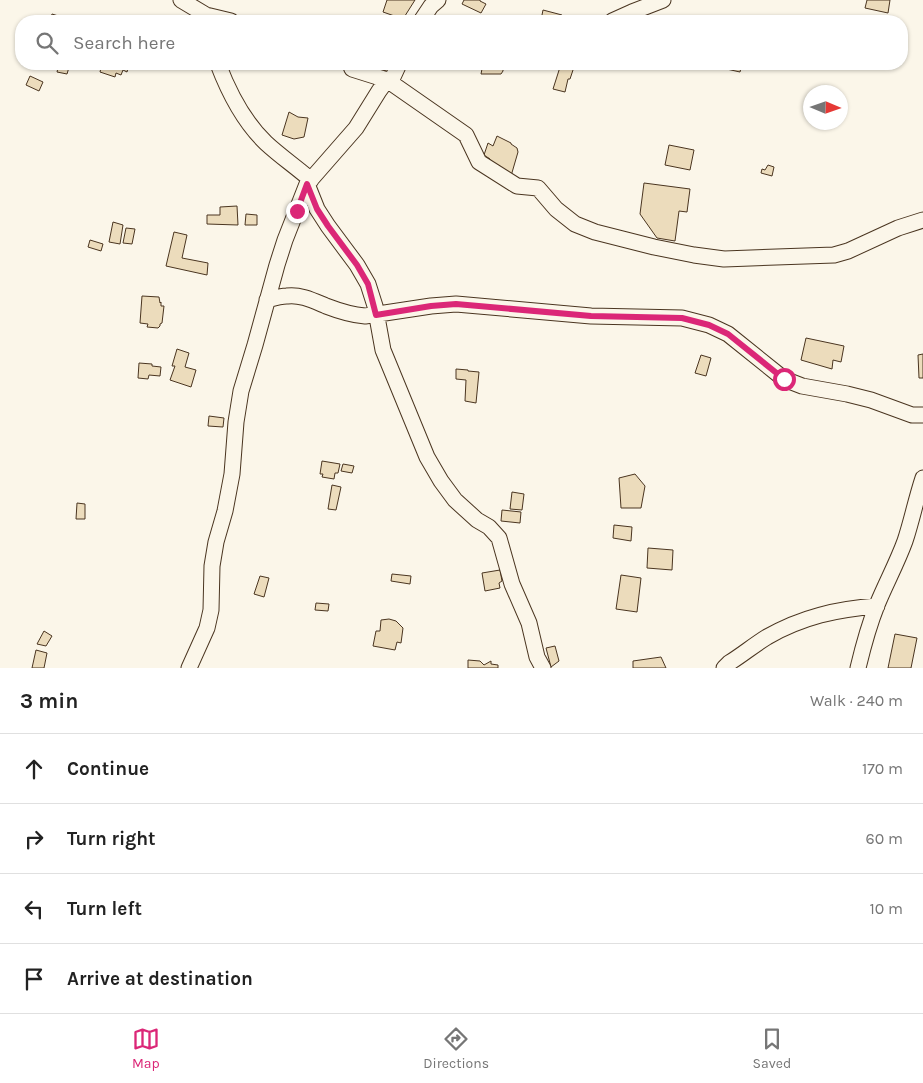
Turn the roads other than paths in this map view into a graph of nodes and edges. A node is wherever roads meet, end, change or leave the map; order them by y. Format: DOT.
graph roads {
  1 [pos="181,0"];
  2 [pos="438,0"];
  3 [pos="663,0"];
  4 [pos="203,15"];
  5 [pos="425,15"];
  6 [pos="625,15"];
  7 [pos="220,70"];
  8 [pos="355,70"];
  9 [pos="396,70"];
  10 [pos="387,80"];
  11 [pos="309,182"];
  12 [pos="923,220"];
  13 [pos="267,300"];
  14 [pos="376,315"];
  15 [pos="923,416"];
  16 [pos="923,478"];
  17 [pos="877,606"];
  18 [pos="189,668"];
  19 [pos="543,668"];
  20 [pos="724,668"];
  21 [pos="858,668"];
  1 -- 4 [label="street"];
  2 -- 5 [label="street"];
  3 -- 6 [label="street"];
  7 -- 11 [label="street"];
  8 -- 10 [label="street"];
  9 -- 10 [label="street"];
  10 -- 11 [label="street"];
  10 -- 12 [label="street"];
  11 -- 13 [label="street"];
  11 -- 14 [label="street"];
  13 -- 14 [label="street"];
  13 -- 18 [label="street"];
  14 -- 15 [label="street"];
  14 -- 19 [label="street"];
  16 -- 17 [label="street"];
  17 -- 20 [label="street"];
  17 -- 21 [label="street"];
}
